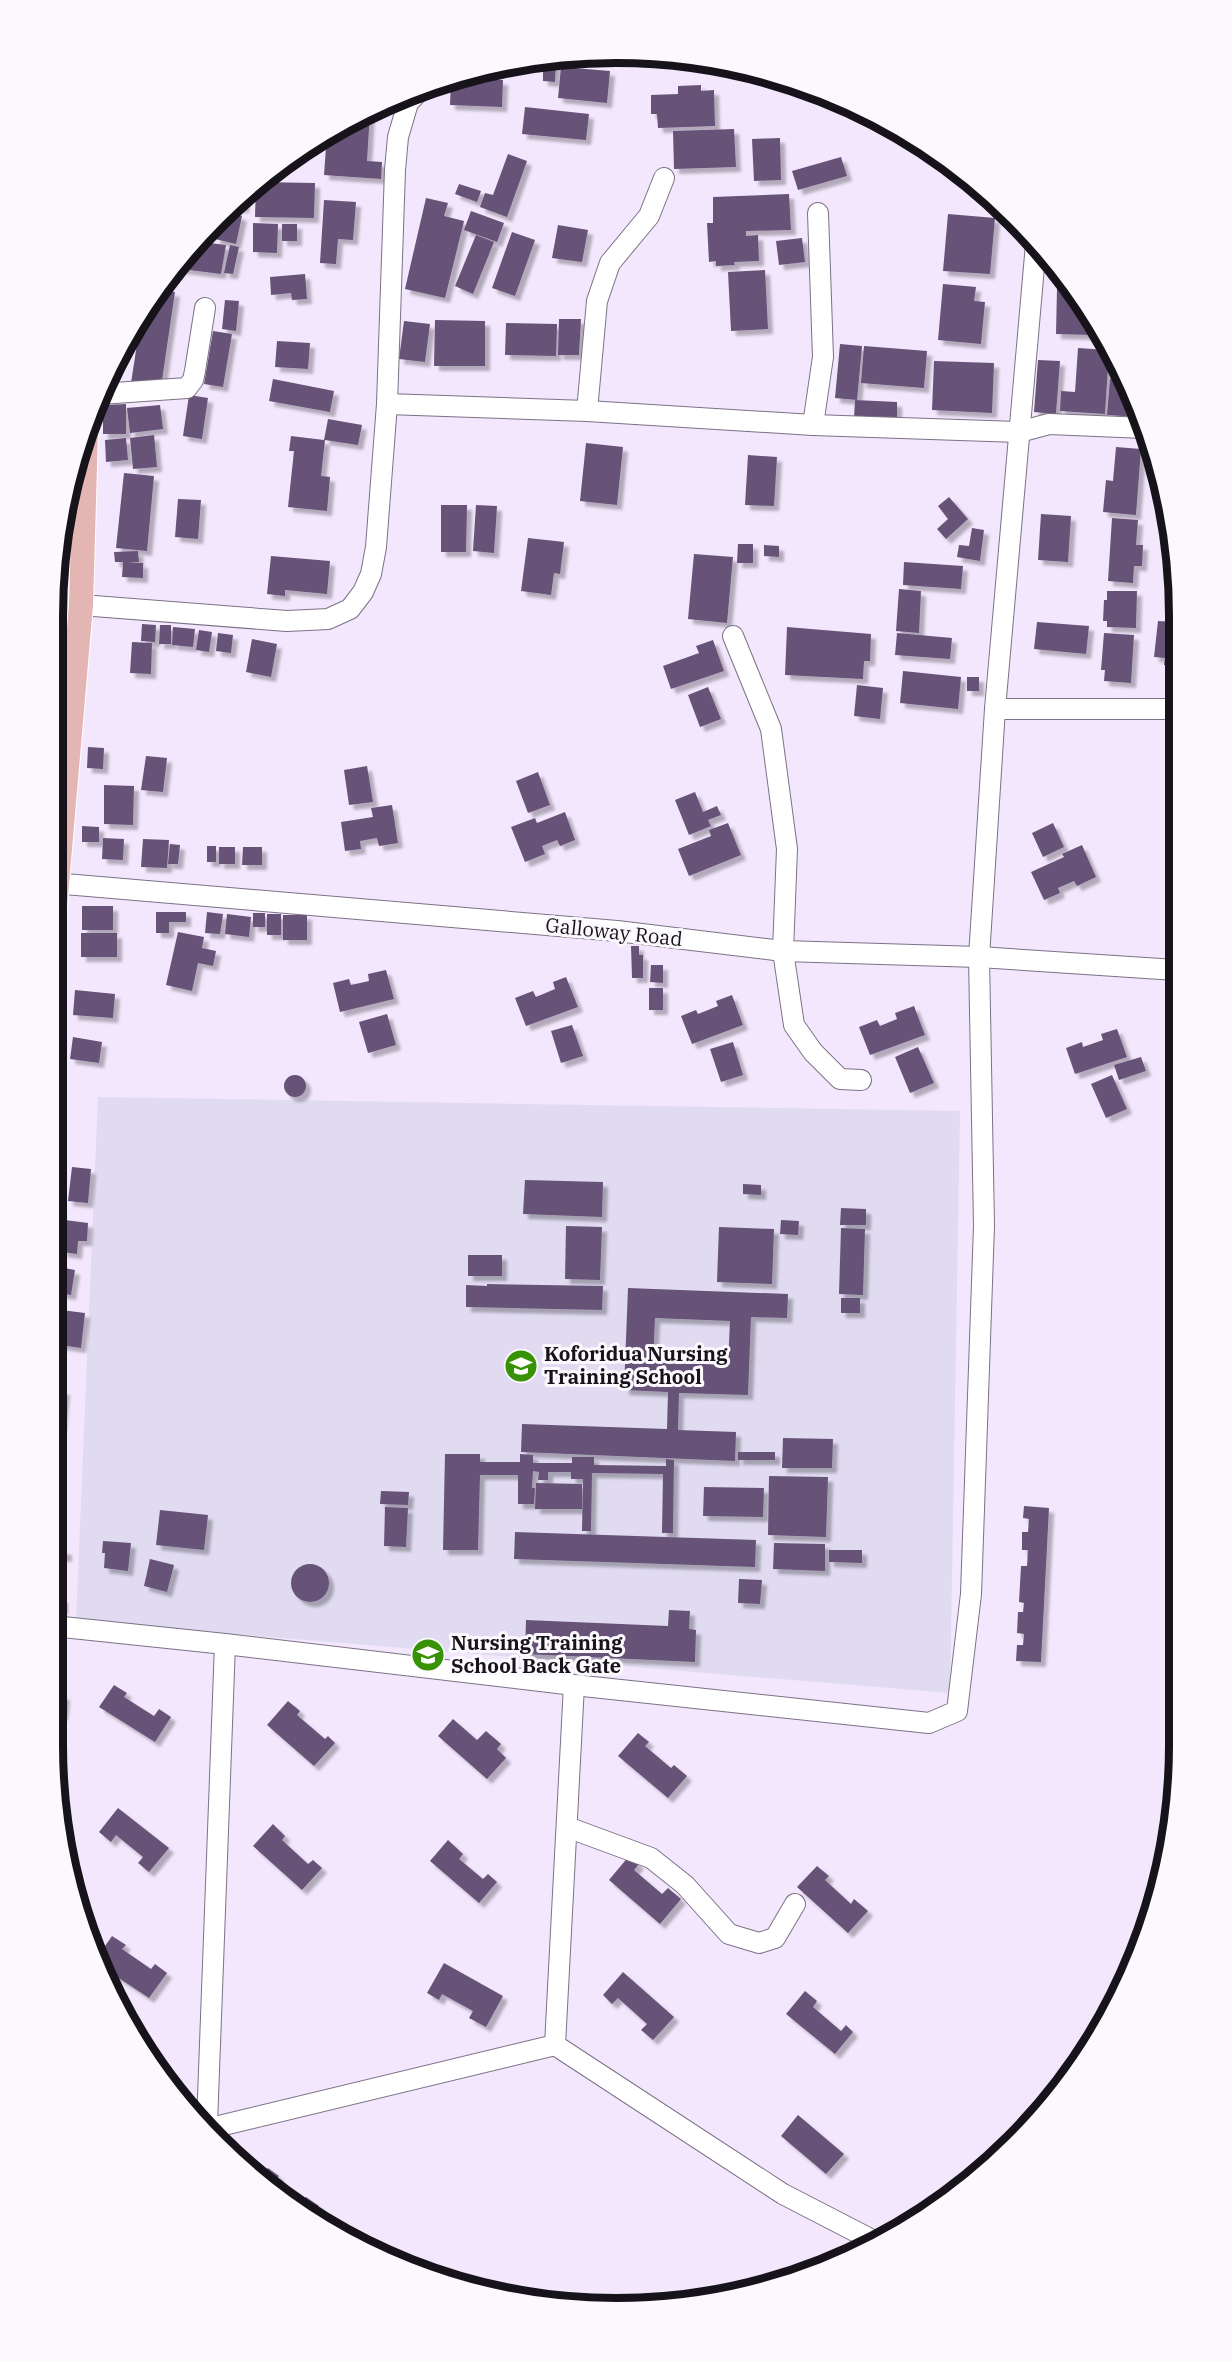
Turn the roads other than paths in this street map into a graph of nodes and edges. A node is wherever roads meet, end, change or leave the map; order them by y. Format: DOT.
graph roads {
  1 [pos="408,104"];
  2 [pos="664,178"];
  3 [pos="818,213"];
  4 [pos="1035,255"];
  5 [pos="205,308"];
  6 [pos="110,393"];
  7 [pos="387,404"];
  8 [pos="587,411"];
  9 [pos="813,425"];
  10 [pos="1136,428"];
  11 [pos="1019,432"];
  12 [pos="85,462"];
  13 [pos="81,606"];
  14 [pos="733,636"];
  15 [pos="995,709"];
  16 [pos="1169,709"];
  17 [pos="63,805"];
  18 [pos="63,884"];
  19 [pos="783,951"];
  20 [pos="979,957"];
  21 [pos="1169,970"];
  22 [pos="861,1080"];
  23 [pos="63,1627"];
  24 [pos="225,1644"];
  25 [pos="574,1685"];
  26 [pos="567,1827"];
  27 [pos="795,1904"];
  28 [pos="555,2045"];
  29 [pos="207,2118"];
  30 [pos="216,2127"];
  31 [pos="867,2238"];
  1 -- 7 [label="street"];
  2 -- 8 [label="street"];
  3 -- 9 [label="street"];
  4 -- 11 [label="street"];
  5 -- 6 [label="street"];
  7 -- 8 [label="street"];
  7 -- 13 [label="street"];
  8 -- 9 [label="street"];
  9 -- 11 [label="street"];
  10 -- 11 [label="street"];
  11 -- 15 [label="street"];
  12 -- 13 [label="main road"];
  13 -- 17 [label="main road"];
  14 -- 19 [label="street"];
  15 -- 16 [label="street"];
  15 -- 20 [label="street"];
  18 -- 19 [label="street, Galloway Road"];
  19 -- 20 [label="street, Galloway Road"];
  19 -- 22 [label="street"];
  20 -- 21 [label="street, Galloway Road"];
  20 -- 25 [label="street"];
  23 -- 24 [label="street"];
  24 -- 25 [label="street"];
  24 -- 29 [label="street"];
  25 -- 26 [label="street"];
  26 -- 27 [label="street"];
  26 -- 28 [label="street"];
  28 -- 30 [label="street"];
  28 -- 31 [label="street"];
}
